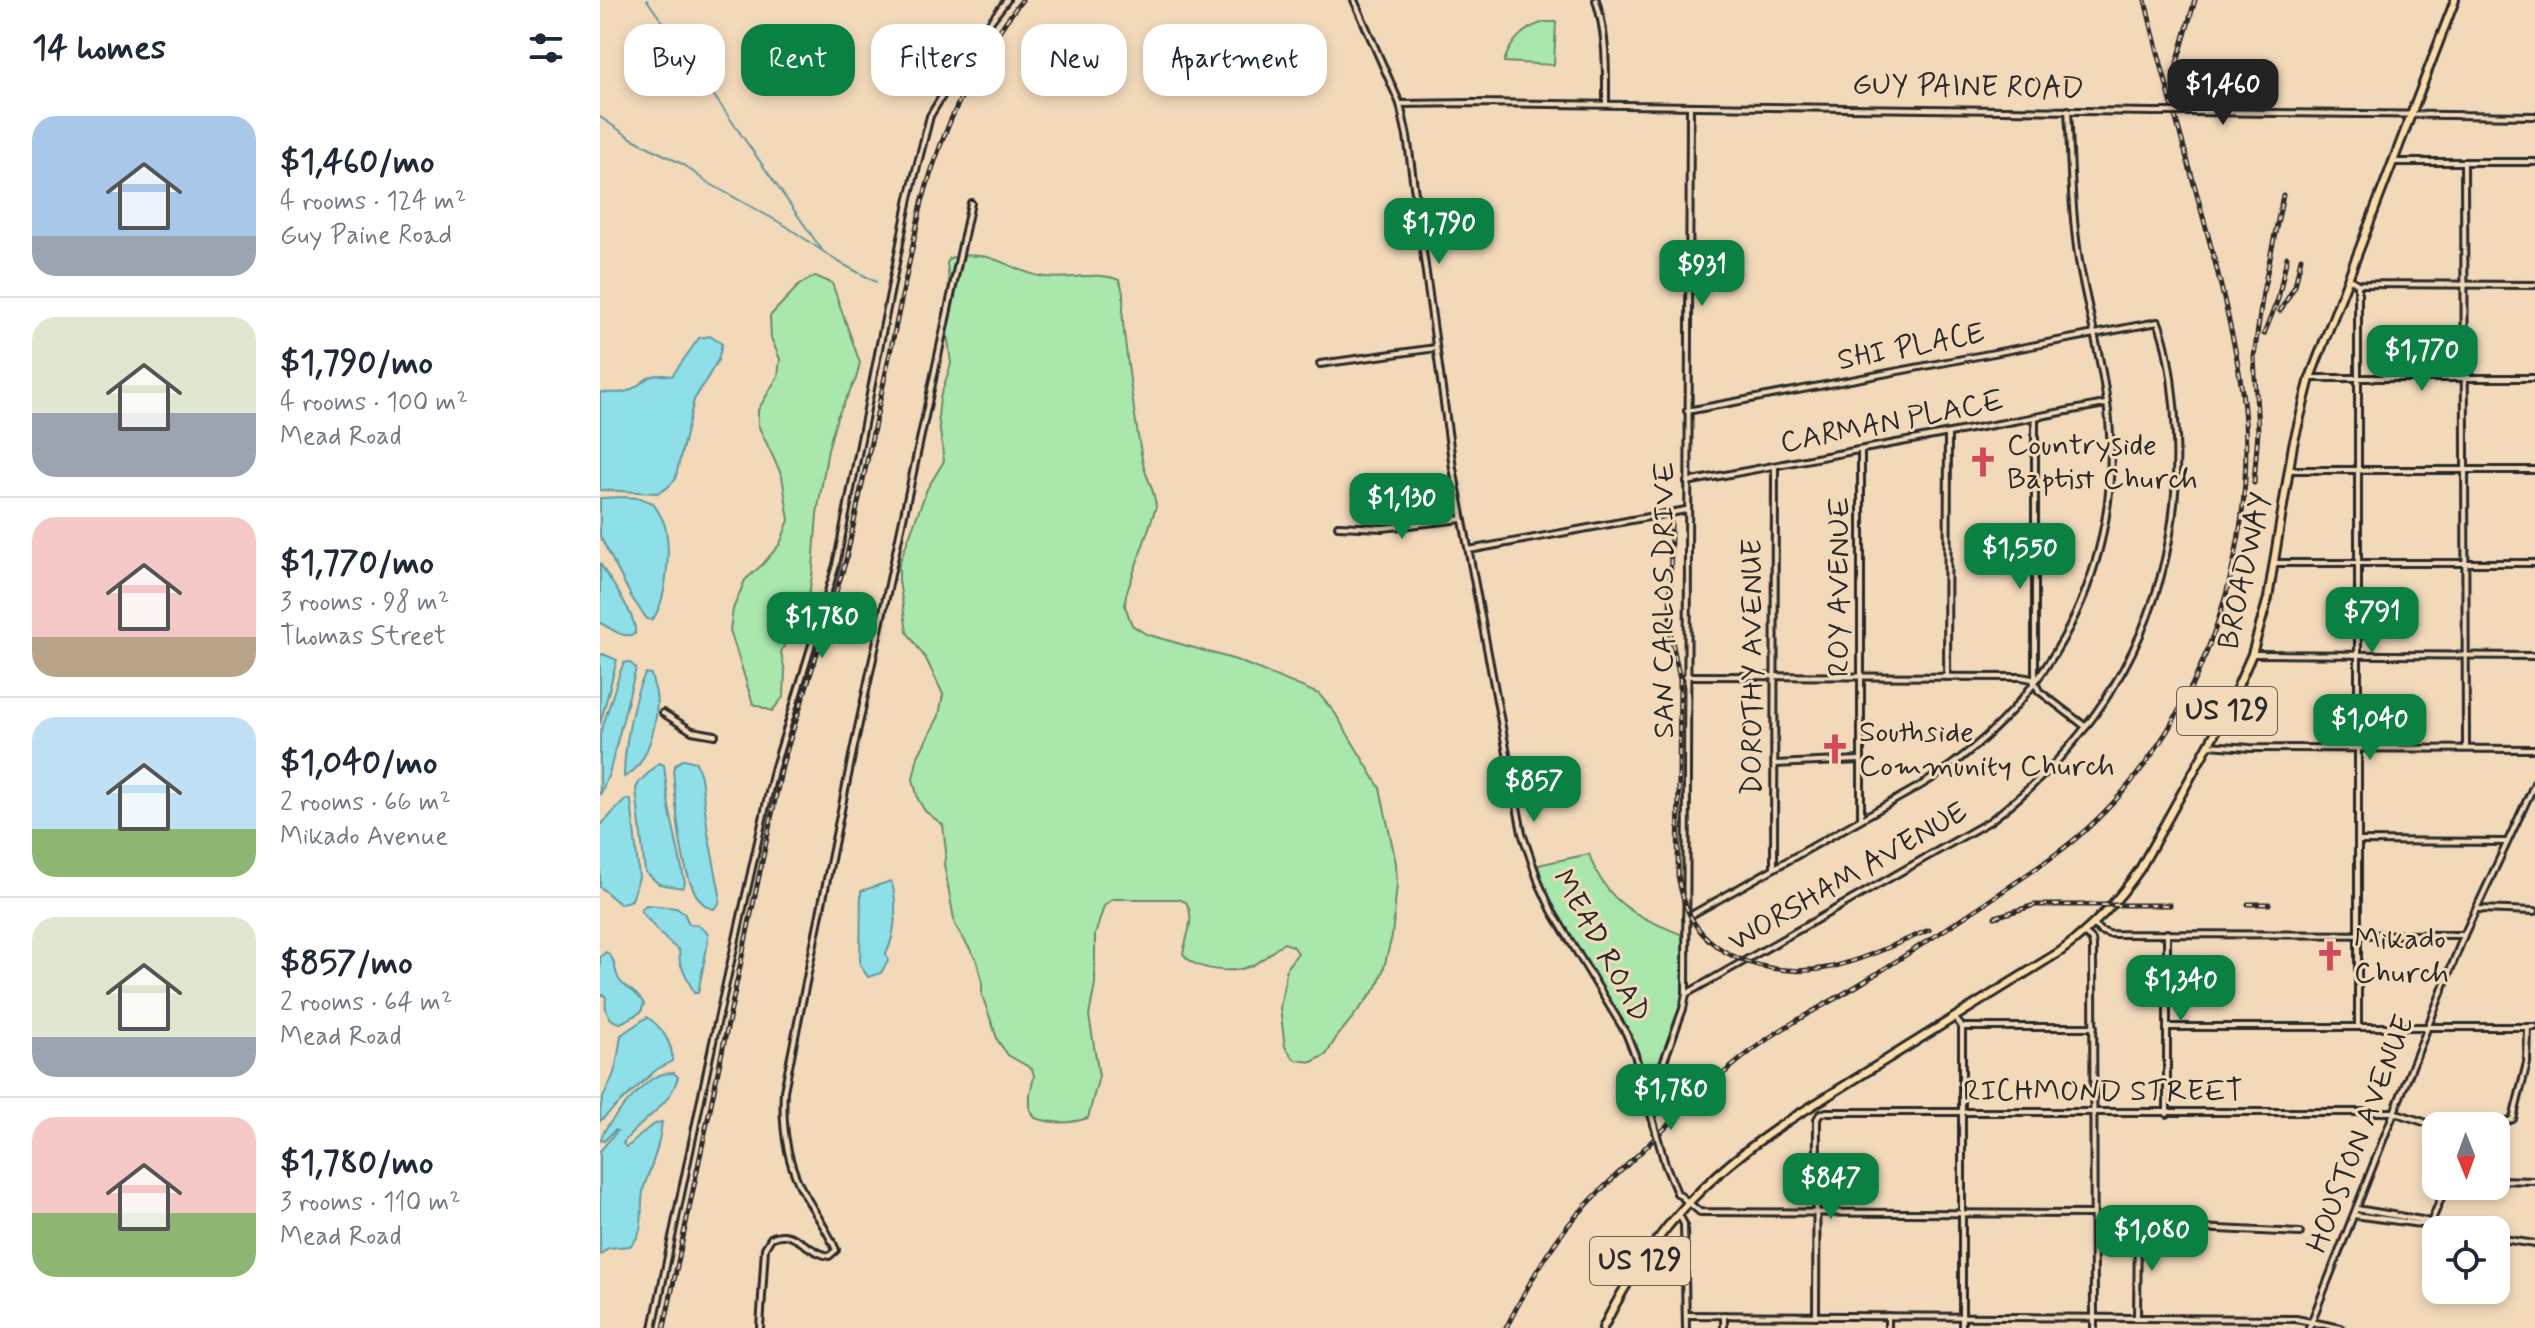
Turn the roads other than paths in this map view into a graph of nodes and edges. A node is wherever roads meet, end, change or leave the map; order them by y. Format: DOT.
graph roads {
  1 [pos="1007,0"];
  2 [pos="1354,0"];
  3 [pos="1596,0"];
  4 [pos="2455,0"];
  5 [pos="1400,104"];
  6 [pos="1606,105"];
  7 [pos="1690,106"];
  8 [pos="2068,110"];
  9 [pos="2412,114"];
  10 [pos="2535,116"];
  11 [pos="2393,162"];
  12 [pos="2535,162"];
  13 [pos="2464,163"];
  14 [pos="971,203"];
  15 [pos="2348,278"];
  16 [pos="2358,284"];
  17 [pos="2464,285"];
  18 [pos="2535,285"];
  19 [pos="2143,325"];
  20 [pos="2093,335"];
  21 [pos="1436,348"];
  22 [pos="1320,364"];
  23 [pos="2310,378"];
  24 [pos="2535,378"];
  25 [pos="2357,379"];
  26 [pos="2465,379"];
  27 [pos="2106,404"];
  28 [pos="1687,411"];
  29 [pos="2035,418"];
  30 [pos="1948,434"];
  31 [pos="1861,450"];
  32 [pos="1775,466"];
  33 [pos="2289,470"];
  34 [pos="2465,470"];
  35 [pos="2535,470"];
  36 [pos="2357,471"];
  37 [pos="1687,482"];
  38 [pos="1686,510"];
  39 [pos="1462,519"];
  40 [pos="1338,526"];
  41 [pos="1469,550"];
  42 [pos="2358,562"];
  43 [pos="2274,563"];
  44 [pos="2465,563"];
  45 [pos="2535,563"];
  46 [pos="2252,654"];
  47 [pos="2358,656"];
  48 [pos="2466,656"];
  49 [pos="2535,656"];
  50 [pos="1686,676"];
  51 [pos="1774,676"];
  52 [pos="1861,676"];
  53 [pos="1947,677"];
  54 [pos="2035,683"];
  55 [pos="663,713"];
  56 [pos="2087,727"];
  57 [pos="715,735"];
  58 [pos="2208,745"];
  59 [pos="2358,748"];
  60 [pos="2466,748"];
  61 [pos="2535,749"];
  62 [pos="1860,760"];
  63 [pos="1774,764"];
  64 [pos="2535,783"];
  65 [pos="1861,819"];
  66 [pos="2358,841"];
  67 [pos="2507,842"];
  68 [pos="1774,868"];
  69 [pos="2477,908"];
  70 [pos="2535,911"];
  71 [pos="1686,918"];
  72 [pos="2094,924"];
  73 [pos="2084,933"];
  74 [pos="2167,933"];
  75 [pos="2358,933"];
  76 [pos="2464,935"];
  77 [pos="1686,994"];
  78 [pos="1954,1017"];
  79 [pos="1962,1027"];
  80 [pos="2094,1027"];
  81 [pos="2167,1027"];
  82 [pos="2358,1027"];
  83 [pos="2426,1027"];
  84 [pos="2528,1027"];
  85 [pos="2535,1027"];
  86 [pos="1642,1080"];
  87 [pos="1822,1100"];
  88 [pos="1827,1112"];
  89 [pos="2393,1112"];
  90 [pos="1962,1113"];
  91 [pos="2094,1114"];
  92 [pos="2167,1114"];
  93 [pos="2510,1120"];
  94 [pos="2422,1121"];
  95 [pos="2510,1180"];
  96 [pos="2535,1181"];
  97 [pos="1688,1201"];
  98 [pos="2355,1212"];
  99 [pos="1678,1213"];
  100 [pos="1817,1213"];
  101 [pos="1963,1213"];
  102 [pos="2094,1214"];
  103 [pos="2422,1220"];
  104 [pos="2095,1229"];
  105 [pos="2138,1229"];
  106 [pos="2300,1233"];
  107 [pos="2510,1240"];
  108 [pos="2535,1244"];
  109 [pos="1686,1315"];
  110 [pos="1724,1315"];
  111 [pos="1816,1316"];
  112 [pos="1888,1316"];
  113 [pos="1962,1316"];
  114 [pos="2094,1317"];
  115 [pos="2137,1317"];
  116 [pos="2310,1325"];
  117 [pos="653,1328"];
  118 [pos="760,1328"];
  119 [pos="1603,1328"];
  120 [pos="1686,1328"];
  121 [pos="1724,1328"];
  122 [pos="1888,1328"];
  123 [pos="1962,1328"];
  124 [pos="2094,1328"];
  125 [pos="2341,1328"];
  1 -- 117 [label="street"];
  2 -- 5 [label="street, MEAD ROAD"];
  3 -- 6 [label="street"];
  4 -- 9 [label="main road, BROADWAY / US 129"];
  5 -- 6 [label="street, GUY PAINE ROAD"];
  5 -- 21 [label="street, MEAD ROAD"];
  6 -- 7 [label="street, GUY PAINE ROAD"];
  7 -- 8 [label="street, GUY PAINE ROAD"];
  7 -- 28 [label="street, SAN CARLOS DRIVE"];
  8 -- 9 [label="street, GUY PAINE ROAD, bridge"];
  8 -- 20 [label="street"];
  9 -- 10 [label="street, GUY PAINE ROAD"];
  9 -- 11 [label="main road, BROADWAY / US 129"];
  11 -- 13 [label="street"];
  11 -- 15 [label="main road, BROADWAY / US 129"];
  12 -- 13 [label="street"];
  13 -- 17 [label="street"];
  14 -- 118 [label="street"];
  15 -- 16 [label="street"];
  15 -- 23 [label="main road, BROADWAY / US 129"];
  16 -- 17 [label="street"];
  16 -- 25 [label="street"];
  17 -- 18 [label="street"];
  17 -- 26 [label="street"];
  19 -- 20 [label="street, SHI PLACE"];
  19 -- 56 [label="street, WORSHAM AVENUE"];
  20 -- 27 [label="street"];
  20 -- 28 [label="street, SHI PLACE"];
  21 -- 22 [label="street"];
  21 -- 39 [label="street, MEAD ROAD"];
  23 -- 25 [label="street"];
  23 -- 33 [label="main road, BROADWAY / US 129"];
  24 -- 26 [label="street"];
  25 -- 26 [label="street"];
  25 -- 36 [label="street"];
  26 -- 34 [label="street"];
  27 -- 29 [label="street, CARMAN PLACE"];
  27 -- 54 [label="street"];
  28 -- 37 [label="street, SAN CARLOS DRIVE"];
  29 -- 30 [label="street, CARMAN PLACE"];
  29 -- 54 [label="street"];
  30 -- 31 [label="street, CARMAN PLACE"];
  30 -- 53 [label="street"];
  31 -- 32 [label="street, CARMAN PLACE"];
  31 -- 52 [label="street, ROY AVENUE"];
  32 -- 37 [label="street, CARMAN PLACE"];
  32 -- 51 [label="street, DOROTHY AVENUE"];
  33 -- 36 [label="street"];
  33 -- 43 [label="main road, BROADWAY / US 129"];
  34 -- 35 [label="street"];
  34 -- 36 [label="street"];
  34 -- 44 [label="street"];
  36 -- 42 [label="street"];
  37 -- 38 [label="street, SAN CARLOS DRIVE"];
  38 -- 41 [label="street"];
  38 -- 50 [label="street, SAN CARLOS DRIVE"];
  39 -- 40 [label="street"];
  39 -- 41 [label="street, MEAD ROAD"];
  41 -- 86 [label="street, MEAD ROAD"];
  42 -- 43 [label="street"];
  42 -- 44 [label="street"];
  42 -- 47 [label="street"];
  43 -- 46 [label="main road, BROADWAY / US 129"];
  44 -- 45 [label="street"];
  44 -- 48 [label="street"];
  46 -- 47 [label="street"];
  46 -- 58 [label="main road, BROADWAY / US 129"];
  47 -- 48 [label="street"];
  47 -- 59 [label="street"];
  48 -- 49 [label="street"];
  48 -- 60 [label="street"];
  50 -- 51 [label="street"];
  50 -- 71 [label="street, SAN CARLOS DRIVE"];
  51 -- 52 [label="street"];
  51 -- 63 [label="street, DOROTHY AVENUE"];
  52 -- 53 [label="street"];
  52 -- 62 [label="street, ROY AVENUE"];
  53 -- 54 [label="street"];
  54 -- 56 [label="street"];
  54 -- 65 [label="street"];
  55 -- 57 [label="street"];
  56 -- 77 [label="street, WORSHAM AVENUE"];
  58 -- 59 [label="street"];
  58 -- 72 [label="main road, BROADWAY / US 129"];
  59 -- 60 [label="street"];
  59 -- 66 [label="street"];
  60 -- 61 [label="street"];
  62 -- 63 [label="street"];
  62 -- 65 [label="street, ROY AVENUE"];
  63 -- 68 [label="street, DOROTHY AVENUE"];
  64 -- 67 [label="street, HOUSTON AVENUE"];
  65 -- 68 [label="street"];
  66 -- 67 [label="street"];
  66 -- 75 [label="street"];
  67 -- 69 [label="street, HOUSTON AVENUE"];
  68 -- 71 [label="street"];
  69 -- 70 [label="street"];
  69 -- 76 [label="street, HOUSTON AVENUE"];
  71 -- 77 [label="street, SAN CARLOS DRIVE"];
  72 -- 73 [label="main road, BROADWAY / US 129"];
  72 -- 74 [label="street"];
  73 -- 78 [label="main road, BROADWAY / US 129"];
  73 -- 80 [label="street"];
  74 -- 75 [label="street"];
  74 -- 81 [label="street"];
  75 -- 76 [label="street"];
  75 -- 82 [label="street"];
  76 -- 83 [label="street, HOUSTON AVENUE"];
  77 -- 86 [label="street, SAN CARLOS DRIVE"];
  78 -- 79 [label="street"];
  78 -- 87 [label="main road, BROADWAY / US 129"];
  79 -- 80 [label="street"];
  79 -- 90 [label="street"];
  80 -- 91 [label="street"];
  81 -- 82 [label="street"];
  81 -- 92 [label="street"];
  82 -- 83 [label="street"];
  83 -- 84 [label="street"];
  83 -- 89 [label="street, HOUSTON AVENUE"];
  84 -- 85 [label="street"];
  84 -- 93 [label="street"];
  86 -- 97 [label="street, MEAD ROAD, bridge"];
  87 -- 88 [label="street"];
  87 -- 97 [label="main road, BROADWAY / US 129"];
  88 -- 90 [label="street, RICHMOND STREET"];
  88 -- 100 [label="street"];
  89 -- 92 [label="street, RICHMOND STREET"];
  89 -- 94 [label="street, RICHMOND STREET"];
  89 -- 98 [label="street, HOUSTON AVENUE"];
  90 -- 91 [label="street, RICHMOND STREET"];
  90 -- 101 [label="street"];
  91 -- 92 [label="street, RICHMOND STREET"];
  91 -- 102 [label="street"];
  95 -- 96 [label="street"];
  97 -- 99 [label="main road, BROADWAY / US 129"];
  97 -- 100 [label="street"];
  98 -- 103 [label="street"];
  98 -- 116 [label="street, HOUSTON AVENUE"];
  99 -- 109 [label="street"];
  99 -- 119 [label="main road, BROADWAY / US 129"];
  100 -- 101 [label="street"];
  100 -- 111 [label="street"];
  101 -- 102 [label="street"];
  101 -- 113 [label="street"];
  102 -- 104 [label="street"];
  104 -- 105 [label="street"];
  104 -- 114 [label="street"];
  105 -- 106 [label="street"];
  105 -- 115 [label="street"];
  107 -- 108 [label="street"];
  109 -- 110 [label="street"];
  109 -- 120 [label="street"];
  110 -- 111 [label="street"];
  110 -- 121 [label="street"];
  111 -- 112 [label="street"];
  112 -- 113 [label="street"];
  112 -- 122 [label="street"];
  113 -- 114 [label="street"];
  113 -- 123 [label="street"];
  114 -- 115 [label="street"];
  114 -- 124 [label="street"];
  115 -- 116 [label="street"];
  116 -- 125 [label="street"];
}
